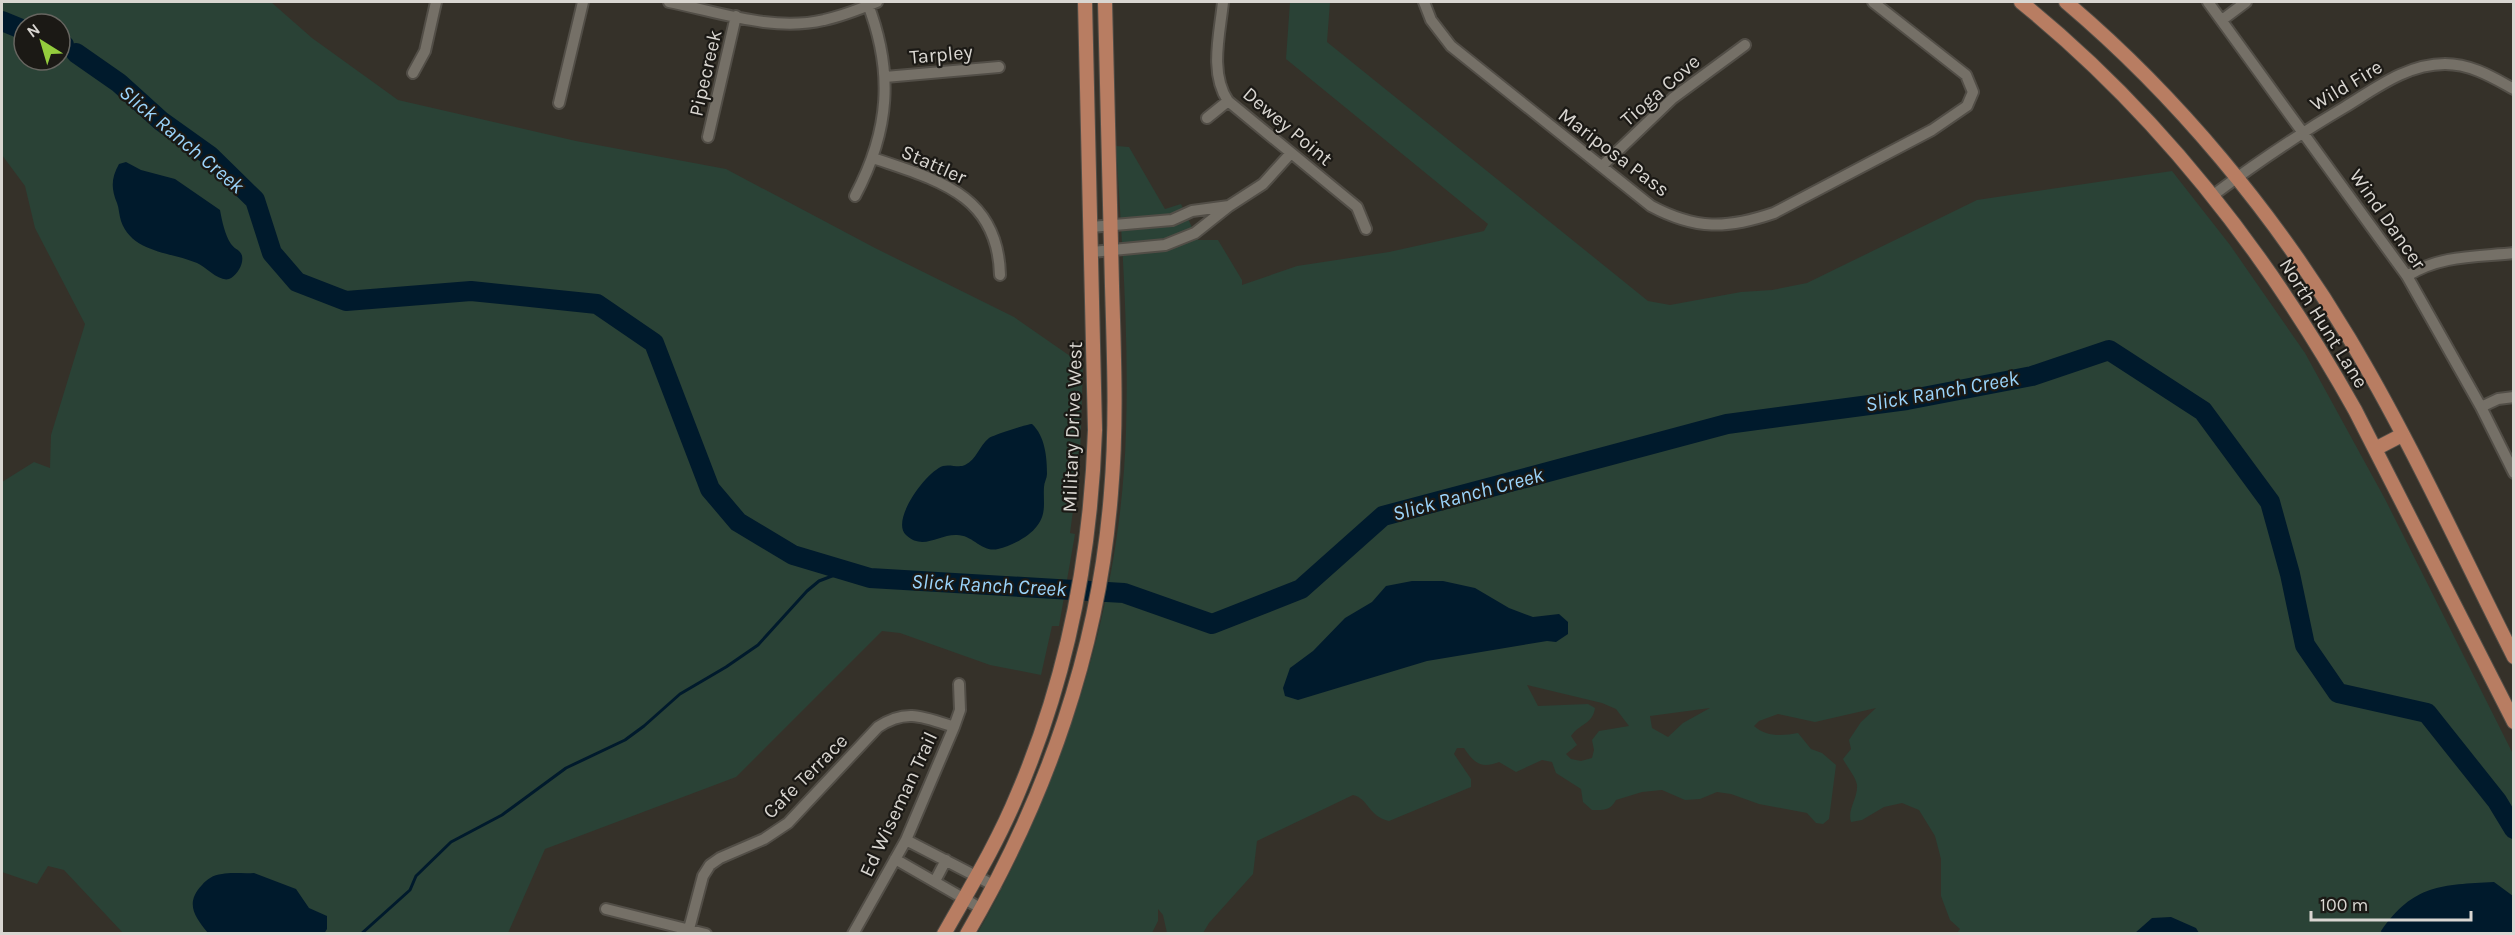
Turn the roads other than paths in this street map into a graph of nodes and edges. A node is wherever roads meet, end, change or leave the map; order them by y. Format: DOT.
graph roads {
  1 [pos="436,2"];
  2 [pos="583,2"];
  3 [pos="669,2"];
  4 [pos="1084,2"];
  5 [pos="1105,2"];
  6 [pos="1223,2"];
  7 [pos="1424,2"];
  8 [pos="1873,2"];
  9 [pos="2020,2"];
  10 [pos="2066,2"];
  11 [pos="2208,2"];
  12 [pos="2246,2"];
  13 [pos="871,3"];
  14 [pos="736,16"];
  15 [pos="2222,20"];
  16 [pos="1745,45"];
  17 [pos="999,67"];
  18 [pos="413,74"];
  19 [pos="885,77"];
  20 [pos="2514,89"];
  21 [pos="1228,101"];
  22 [pos="559,103"];
  23 [pos="1207,118"];
  24 [pos="2304,131"];
  25 [pos="708,137"];
  26 [pos="1291,153"];
  27 [pos="873,158"];
  28 [pos="1602,166"];
  29 [pos="2237,177"];
  30 [pos="855,195"];
  31 [pos="2212,196"];
  32 [pos="1229,206"];
  33 [pos="1172,220"];
  34 [pos="1111,225"];
  35 [pos="1091,227"];
  36 [pos="1366,229"];
  37 [pos="1177,241"];
  38 [pos="1112,251"];
  39 [pos="1092,252"];
  40 [pos="2514,254"];
  41 [pos="1000,275"];
  42 [pos="2407,276"];
  43 [pos="2514,397"];
  44 [pos="2481,407"];
  45 [pos="2402,435"];
  46 [pos="2375,449"];
  47 [pos="2514,473"];
  48 [pos="2514,657"];
  49 [pos="959,684"];
  50 [pos="2514,722"];
  51 [pos="954,727"];
  52 [pos="906,840"];
  53 [pos="895,859"];
  54 [pos="946,860"];
  55 [pos="977,876"];
  56 [pos="935,881"];
  57 [pos="994,886"];
  58 [pos="965,898"];
  59 [pos="606,909"];
  60 [pos="982,909"];
  61 [pos="689,929"];
  62 [pos="706,933"];
  63 [pos="853,933"];
  64 [pos="944,933"];
  65 [pos="968,933"];
  1 -- 18 [label="street"];
  2 -- 22 [label="street"];
  3 -- 14 [label="street"];
  4 -- 35 [label="main road, Military Drive West"];
  5 -- 34 [label="main road, Military Drive West"];
  6 -- 21 [label="street, Dewey Point"];
  7 -- 28 [label="street, Mariposa Pass"];
  8 -- 28 [label="street, Mariposa Pass"];
  9 -- 31 [label="main road, North Hunt Lane"];
  10 -- 29 [label="main road, North Hunt Lane"];
  11 -- 15 [label="street, Wind Dancer"];
  12 -- 15 [label="street"];
  13 -- 14 [label="street"];
  13 -- 19 [label="street"];
  14 -- 25 [label="street, Pipecreek"];
  15 -- 24 [label="street, Wind Dancer"];
  16 -- 28 [label="street, Tioga Cove"];
  17 -- 19 [label="street, Tarpley"];
  19 -- 27 [label="street"];
  20 -- 24 [label="street, Wild Fire"];
  21 -- 23 [label="street"];
  21 -- 26 [label="street, Dewey Point"];
  24 -- 29 [label="street, Wild Fire"];
  24 -- 42 [label="street, Wind Dancer"];
  26 -- 32 [label="street"];
  26 -- 36 [label="street, Dewey Point"];
  27 -- 30 [label="street"];
  27 -- 41 [label="street, Stattler"];
  29 -- 31 [label="street, Wild Fire"];
  29 -- 45 [label="main road, North Hunt Lane"];
  31 -- 46 [label="main road, North Hunt Lane"];
  32 -- 33 [label="street"];
  32 -- 37 [label="street"];
  33 -- 34 [label="street"];
  33 -- 37 [label="street"];
  34 -- 35 [label="street"];
  34 -- 38 [label="main road, Military Drive West"];
  35 -- 39 [label="main road, Military Drive West"];
  37 -- 38 [label="street"];
  38 -- 39 [label="street"];
  38 -- 57 [label="main road, Military Drive West"];
  39 -- 55 [label="main road, Military Drive West"];
  40 -- 42 [label="street"];
  42 -- 44 [label="street, Wind Dancer"];
  43 -- 44 [label="street"];
  44 -- 47 [label="street, Wind Dancer"];
  45 -- 46 [label="main road"];
  45 -- 48 [label="main road, North Hunt Lane"];
  46 -- 50 [label="main road, North Hunt Lane"];
  49 -- 51 [label="street, Ed Wiseman Trail"];
  51 -- 52 [label="street, Ed Wiseman Trail"];
  51 -- 61 [label="street, Cafe Terrace"];
  52 -- 53 [label="street, Ed Wiseman Trail"];
  52 -- 54 [label="street"];
  53 -- 56 [label="street"];
  53 -- 63 [label="street, Ed Wiseman Trail"];
  54 -- 55 [label="street"];
  54 -- 56 [label="street"];
  55 -- 57 [label="street"];
  55 -- 58 [label="main road, Military Drive West"];
  56 -- 58 [label="street"];
  57 -- 60 [label="main road, Military Drive West"];
  58 -- 60 [label="street"];
  58 -- 64 [label="main road, Military Drive West"];
  59 -- 61 [label="street"];
  60 -- 65 [label="main road, Military Drive West"];
  61 -- 62 [label="street"];
}
